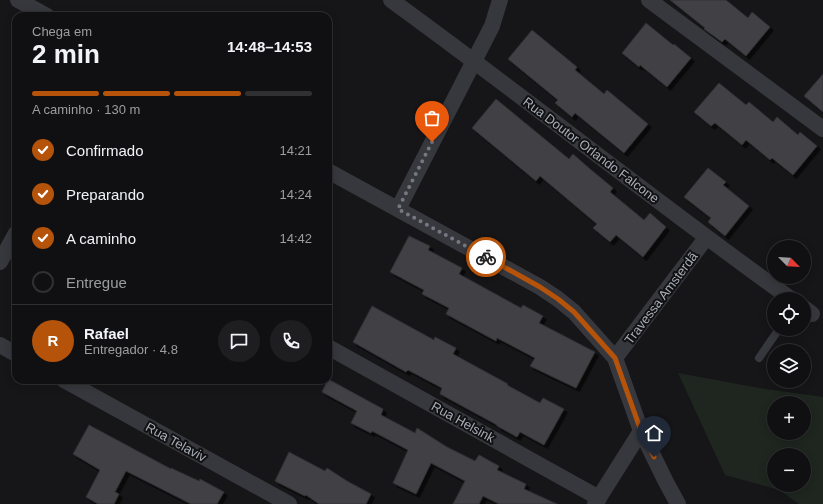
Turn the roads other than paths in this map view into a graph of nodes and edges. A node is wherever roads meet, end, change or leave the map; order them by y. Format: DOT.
graph roads {
  1 [pos="18,0"];
  2 [pos="391,0"];
  3 [pos="500,0"];
  4 [pos="649,0"];
  5 [pos="40,12"];
  6 [pos="474,60"];
  7 [pos="823,129"];
  8 [pos="332,173"];
  9 [pos="398,209"];
  10 [pos="706,238"];
  11 [pos="12,240"];
  12 [pos="0,262"];
  13 [pos="782,292"];
  14 [pos="774,336"];
  15 [pos="0,345"];
  16 [pos="332,349"];
  17 [pos="12,352"];
  18 [pos="615,358"];
  19 [pos="759,358"];
  20 [pos="71,384"];
  21 [pos="641,431"];
  22 [pos="597,501"];
  23 [pos="289,504"];
  24 [pos="678,504"];
  1 -- 5 [label="street"];
  2 -- 6 [label="street, Rua Doutor Orlando Falcone"];
  3 -- 6 [label="street"];
  4 -- 7 [label="street"];
  6 -- 9 [label="street"];
  6 -- 10 [label="street, Rua Doutor Orlando Falcone"];
  8 -- 9 [label="street"];
  9 -- 18 [label="street"];
  10 -- 13 [label="street, Rua Doutor Orlando Falcone"];
  10 -- 18 [label="street, Travessa Amsterdã"];
  11 -- 12 [label="street"];
  14 -- 19 [label="lane"];
  15 -- 17 [label="street"];
  16 -- 22 [label="street, Rua Helsink"];
  18 -- 21 [label="street"];
  20 -- 23 [label="street, Rua Telaviv"];
  21 -- 22 [label="street"];
  21 -- 24 [label="street"];
}
